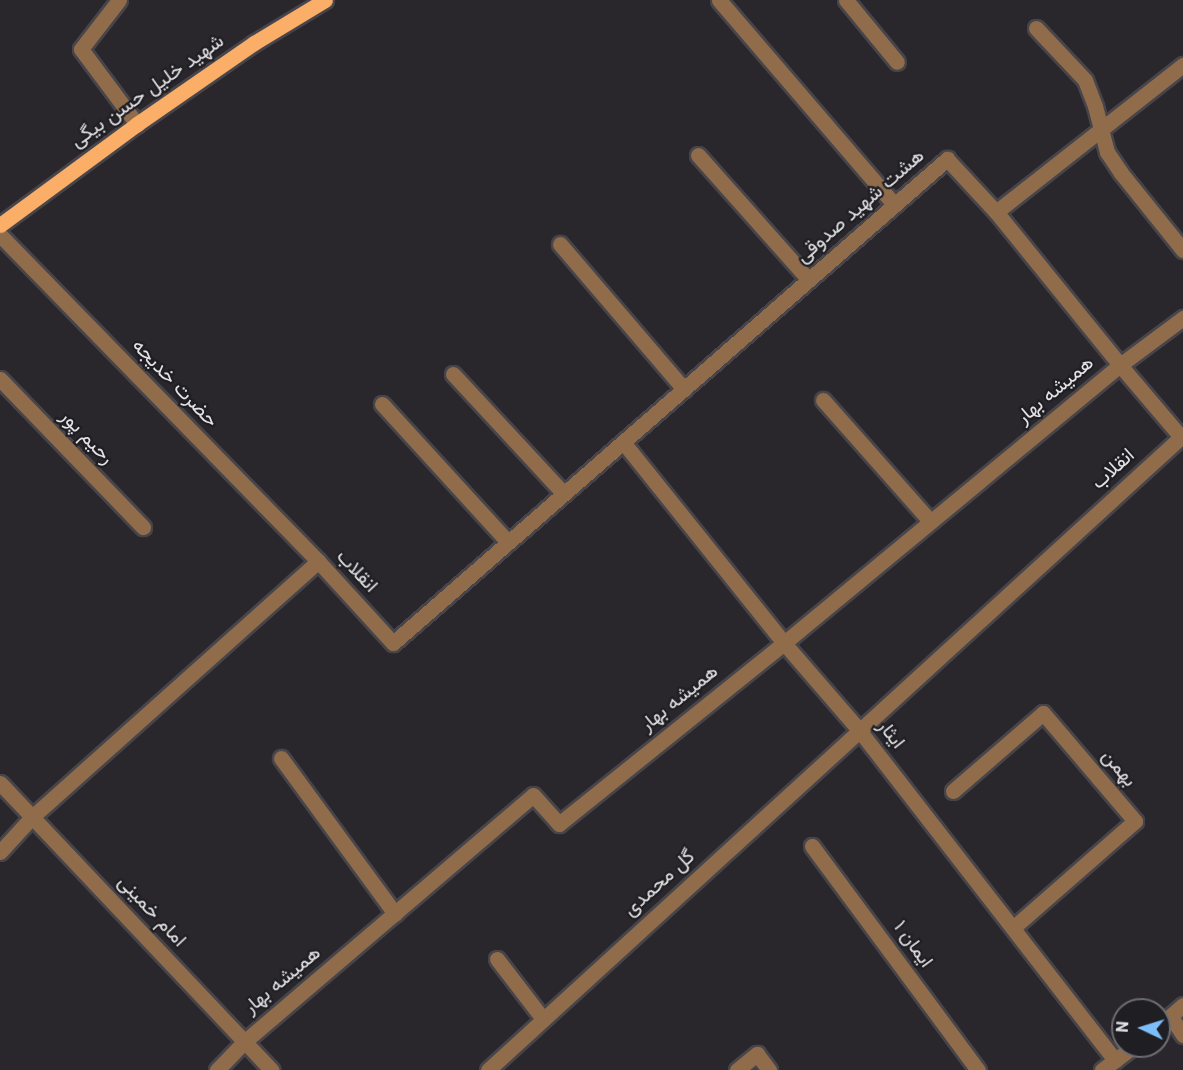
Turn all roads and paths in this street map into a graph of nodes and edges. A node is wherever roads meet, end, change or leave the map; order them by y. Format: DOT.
graph roads {
  1 [pos="119,0"];
  2 [pos="325,0"];
  3 [pos="719,0"];
  4 [pos="846,0"];
  5 [pos="1036,28"];
  6 [pos="897,62"];
  7 [pos="1183,65"];
  8 [pos="137,124"];
  9 [pos="1101,130"];
  10 [pos="698,155"];
  11 [pos="895,205"];
  12 [pos="996,212"];
  13 [pos="0,225"];
  14 [pos="0,236"];
  15 [pos="560,244"];
  16 [pos="1183,250"];
  17 [pos="809,280"];
  18 [pos="1183,318"];
  19 [pos="1120,365"];
  20 [pos="453,374"];
  21 [pos="0,379"];
  22 [pos="684,389"];
  23 [pos="823,400"];
  24 [pos="382,404"];
  25 [pos="623,442"];
  26 [pos="564,494"];
  27 [pos="930,521"];
  28 [pos="143,527"];
  29 [pos="508,542"];
  30 [pos="318,561"];
  31 [pos="784,643"];
  32 [pos="859,730"];
  33 [pos="281,758"];
  34 [pos="0,783"];
  35 [pos="953,791"];
  36 [pos="32,817"];
  37 [pos="812,846"];
  38 [pos="0,852"];
  39 [pos="394,914"];
  40 [pos="1014,927"];
  41 [pos="497,959"];
  42 [pos="1183,1005"];
  43 [pos="1171,1016"];
  44 [pos="543,1019"];
  45 [pos="244,1042"];
  46 [pos="1119,1058"];
  47 [pos="1116,1060"];
  48 [pos="217,1070"];
  49 [pos="271,1070"];
  50 [pos="488,1070"];
  51 [pos="737,1070"];
  52 [pos="769,1070"];
  53 [pos="978,1070"];
  54 [pos="1102,1070"];
  1 -- 8 [label="street"];
  2 -- 8 [label="main road, شهید خلیل حسن بیگی"];
  3 -- 11 [label="street"];
  4 -- 6 [label="street"];
  5 -- 9 [label="street"];
  7 -- 9 [label="street"];
  8 -- 13 [label="main road, شهید خلیل حسن بیگی"];
  9 -- 12 [label="street"];
  9 -- 16 [label="street"];
  10 -- 17 [label="street"];
  11 -- 12 [label="street, هشت شهید صدوقی"];
  11 -- 17 [label="street, هشت شهید صدوقی"];
  12 -- 19 [label="street, انقلاب"];
  14 -- 30 [label="street, حضرت خدیجه"];
  15 -- 22 [label="street"];
  17 -- 22 [label="street, هشت شهید صدوقی"];
  18 -- 19 [label="street, همیشه بهار"];
  19 -- 27 [label="street, همیشه بهار"];
  19 -- 32 [label="street, انقلاب"];
  20 -- 26 [label="street"];
  21 -- 28 [label="street, رحیم پور"];
  22 -- 25 [label="street, هشت شهید صدوقی"];
  23 -- 27 [label="street"];
  24 -- 29 [label="street"];
  25 -- 26 [label="street, انقلاب"];
  25 -- 31 [label="street, ایثار"];
  26 -- 29 [label="street, انقلاب"];
  27 -- 31 [label="street, همیشه بهار"];
  29 -- 30 [label="street, انقلاب"];
  30 -- 36 [label="street, انقلاب"];
  31 -- 32 [label="street, ایثار"];
  31 -- 39 [label="street, همیشه بهار"];
  32 -- 40 [label="street, ایثار"];
  32 -- 44 [label="street, گل محمدی"];
  33 -- 39 [label="street"];
  34 -- 36 [label="street, امام خمینی"];
  35 -- 40 [label="street, بهمن"];
  36 -- 38 [label="street, انقلاب"];
  36 -- 45 [label="street, امام خمینی"];
  37 -- 53 [label="street, ایمان ۱"];
  39 -- 45 [label="street, همیشه بهار"];
  40 -- 47 [label="street, ایثار"];
  41 -- 44 [label="street"];
  42 -- 43 [label="street"];
  44 -- 50 [label="street, گل محمدی"];
  45 -- 48 [label="street, همیشه بهار"];
  45 -- 49 [label="street, امام خمینی"];
  46 -- 47 [label="street"];
  47 -- 54 [label="street"];
  51 -- 52 [label="street"];
}
